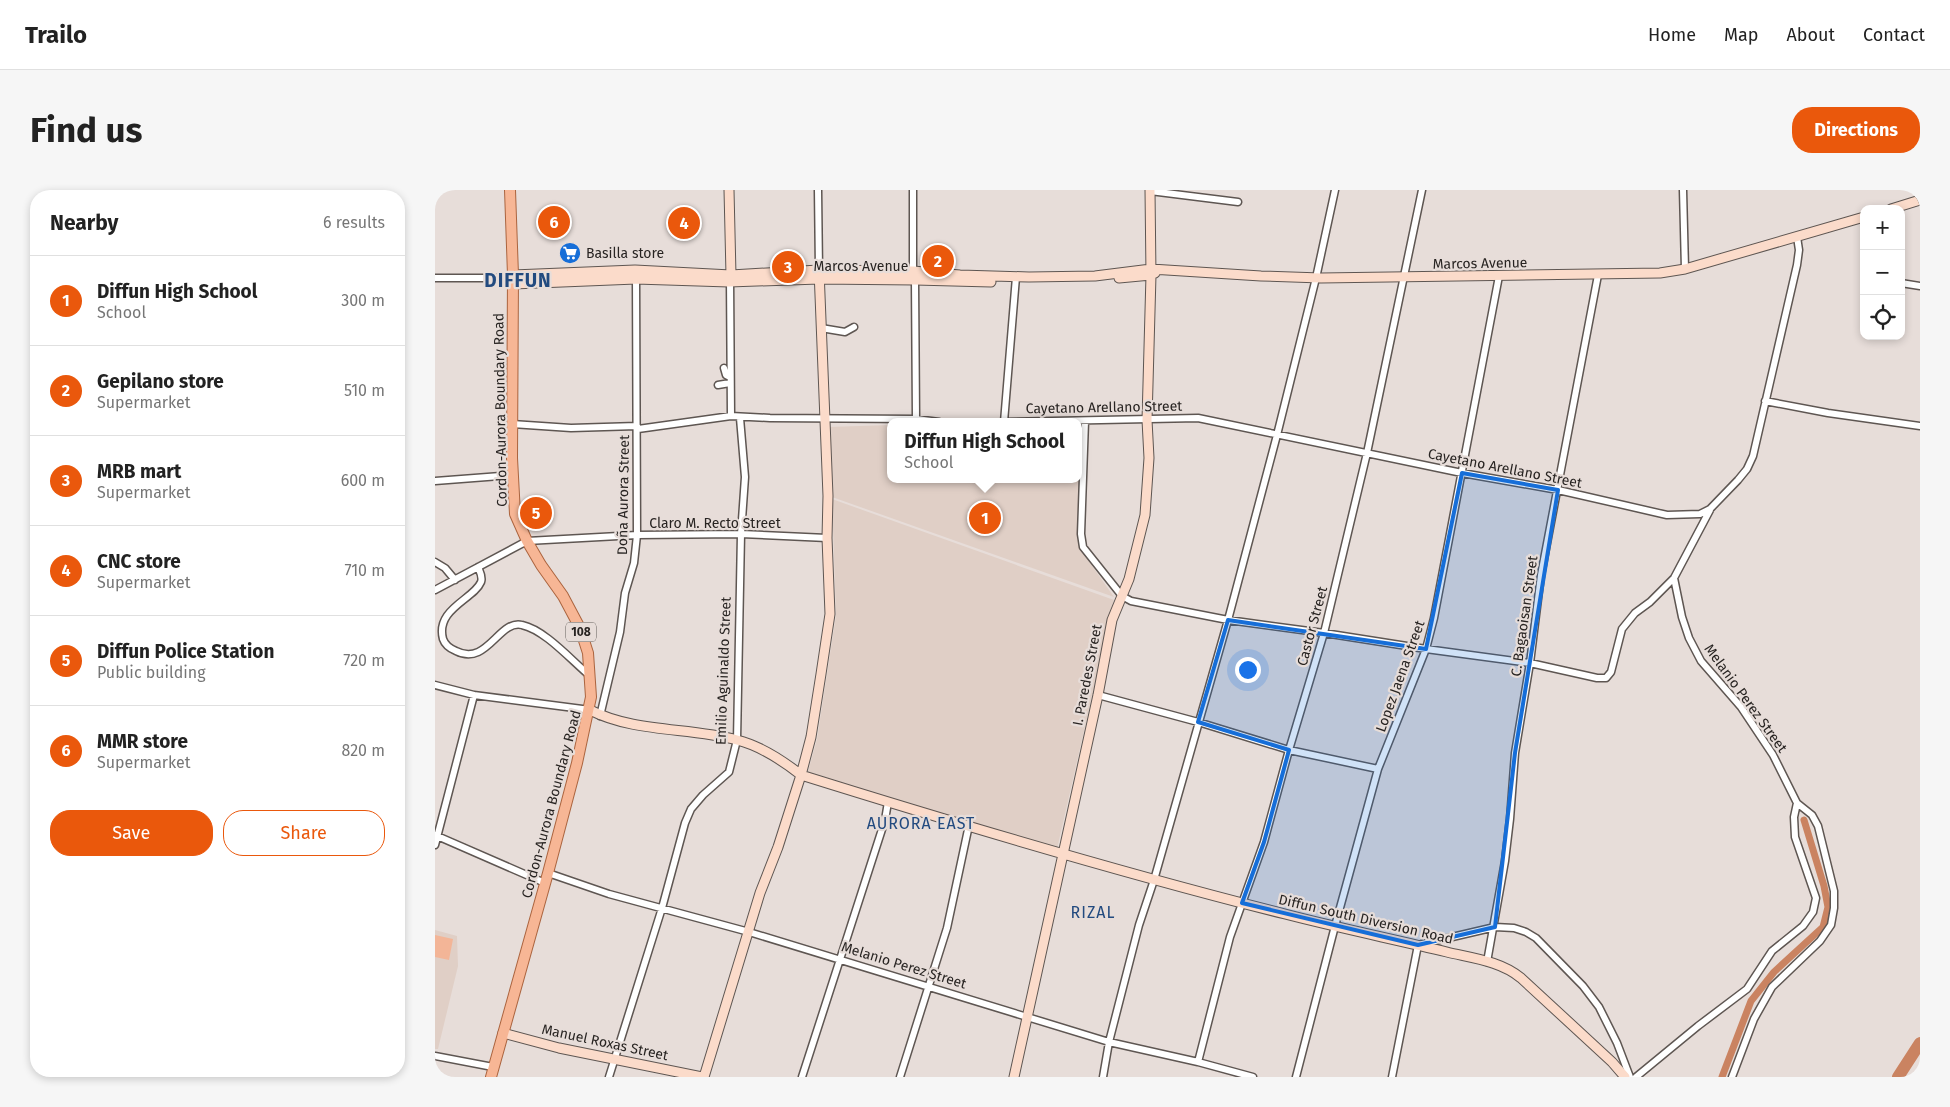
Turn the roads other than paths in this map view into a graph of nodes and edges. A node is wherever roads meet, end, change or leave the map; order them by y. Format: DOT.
graph roads {
  1 [pos="511,190"];
  2 [pos="729,190"];
  3 [pos="818,190"];
  4 [pos="913,190"];
  5 [pos="1335,190"];
  6 [pos="1422,190"];
  7 [pos="1683,190"];
  8 [pos="1150,191"];
  9 [pos="1920,200"];
  10 [pos="1238,202"];
  11 [pos="1904,205"];
  12 [pos="1860,218"];
  13 [pos="1797,236"];
  14 [pos="1685,269"];
  15 [pos="1153,271"];
  16 [pos="819,274"];
  17 [pos="635,275"];
  18 [pos="914,275"];
  19 [pos="1598,275"];
  20 [pos="1499,276"];
  21 [pos="1405,277"];
  22 [pos="435,278"];
  23 [pos="730,278"];
  24 [pos="1316,278"];
  25 [pos="513,280"];
  26 [pos="1016,280"];
  27 [pos="1905,284"];
  28 [pos="1920,286"];
  29 [pos="854,327"];
  30 [pos="821,328"];
  31 [pos="724,368"];
  32 [pos="730,380"];
  33 [pos="718,385"];
  34 [pos="1765,401"];
  35 [pos="731,416"];
  36 [pos="740,418"];
  37 [pos="916,418"];
  38 [pos="1004,418"];
  39 [pos="825,419"];
  40 [pos="887,419"];
  41 [pos="1147,420"];
  42 [pos="1082,421"];
  43 [pos="1085,421"];
  44 [pos="512,424"];
  45 [pos="1920,426"];
  46 [pos="637,428"];
  47 [pos="1277,435"];
  48 [pos="1367,453"];
  49 [pos="1462,473"];
  50 [pos="513,475"];
  51 [pos="435,481"];
  52 [pos="1558,490"];
  53 [pos="1710,509"];
  54 [pos="741,534"];
  55 [pos="637,535"];
  56 [pos="827,538"];
  57 [pos="527,540"];
  58 [pos="435,562"];
  59 [pos="478,568"];
  60 [pos="1674,578"];
  61 [pos="455,580"];
  62 [pos="435,590"];
  63 [pos="1122,596"];
  64 [pos="1228,620"];
  65 [pos="1325,633"];
  66 [pos="1426,650"];
  67 [pos="1530,663"];
  68 [pos="590,676"];
  69 [pos="435,685"];
  70 [pos="474,695"];
  71 [pos="1099,695"];
  72 [pos="590,710"];
  73 [pos="600,716"];
  74 [pos="1198,722"];
  75 [pos="737,740"];
  76 [pos="1289,750"];
  77 [pos="1378,769"];
  78 [pos="801,775"];
  79 [pos="888,802"];
  80 [pos="1797,803"];
  81 [pos="969,826"];
  82 [pos="436,835"];
  83 [pos="435,845"];
  84 [pos="1063,854"];
  85 [pos="547,878"];
  86 [pos="1154,880"];
  87 [pos="1242,903"];
  88 [pos="663,908"];
  89 [pos="1335,926"];
  90 [pos="1495,927"];
  91 [pos="749,932"];
  92 [pos="1418,945"];
  93 [pos="839,958"];
  94 [pos="1487,962"];
  95 [pos="929,986"];
  96 [pos="1027,1017"];
  97 [pos="503,1033"];
  98 [pos="1109,1042"];
  99 [pos="435,1056"];
  100 [pos="615,1059"];
  101 [pos="1198,1062"];
  102 [pos="492,1072"];
  103 [pos="609,1077"];
  104 [pos="703,1077"];
  105 [pos="802,1077"];
  106 [pos="900,1077"];
  107 [pos="1014,1077"];
  108 [pos="1103,1077"];
  109 [pos="1253,1077"];
  110 [pos="1296,1077"];
  111 [pos="1391,1077"];
  112 [pos="1625,1077"];
  113 [pos="1630,1077"];
  114 [pos="1636,1077"];
  115 [pos="1732,1077"];
  1 -- 25 [label="main road, Cordon-Aurora Boundary Road / 108"];
  2 -- 23 [label="street"];
  3 -- 16 [label="street"];
  4 -- 18 [label="street"];
  5 -- 24 [label="street"];
  6 -- 21 [label="street, Castor Street"];
  7 -- 14 [label="street"];
  8 -- 10 [label="street"];
  8 -- 15 [label="street, I. Paredes Street"];
  9 -- 11 [label="street"];
  12 -- 13 [label="street, Marcos Avenue"];
  13 -- 14 [label="street, Marcos Avenue"];
  13 -- 34 [label="street"];
  14 -- 19 [label="street, Marcos Avenue"];
  15 -- 24 [label="street, Marcos Avenue"];
  15 -- 26 [label="street, Marcos Avenue"];
  15 -- 41 [label="street, I. Paredes Street"];
  16 -- 18 [label="street, Marcos Avenue"];
  16 -- 23 [label="street, Marcos Avenue"];
  16 -- 30 [label="street"];
  17 -- 23 [label="street, Marcos Avenue"];
  17 -- 25 [label="street, Marcos Avenue"];
  17 -- 46 [label="street, Doña Aurora Street"];
  18 -- 26 [label="street, Marcos Avenue"];
  18 -- 37 [label="street"];
  19 -- 20 [label="street, Marcos Avenue"];
  19 -- 52 [label="street, C. Bagaoisan Street"];
  20 -- 21 [label="street, Marcos Avenue"];
  20 -- 49 [label="street, Lopez Jaena Street"];
  21 -- 24 [label="street, Marcos Avenue"];
  21 -- 48 [label="street, Castor Street"];
  22 -- 25 [label="street, Marcos Avenue"];
  23 -- 32 [label="street"];
  24 -- 47 [label="street"];
  25 -- 44 [label="main road, Cordon-Aurora Boundary Road / 108"];
  26 -- 38 [label="street"];
  27 -- 28 [label="street"];
  29 -- 30 [label="street"];
  30 -- 39 [label="street"];
  31 -- 32 [label="street"];
  32 -- 33 [label="street"];
  32 -- 35 [label="street"];
  34 -- 45 [label="street"];
  34 -- 53 [label="street"];
  35 -- 36 [label="street"];
  35 -- 46 [label="street"];
  36 -- 39 [label="street"];
  36 -- 54 [label="street, Emilio Aguinaldo Street"];
  39 -- 40 [label="street"];
  39 -- 56 [label="street"];
  41 -- 43 [label="street, Cayetano Arellano Street"];
  41 -- 47 [label="street, Cayetano Arellano Street"];
  41 -- 63 [label="street, I. Paredes Street"];
  42 -- 43 [label="street, Cayetano Arellano Street"];
  43 -- 63 [label="street"];
  44 -- 46 [label="street"];
  44 -- 50 [label="main road, Cordon-Aurora Boundary Road / 108"];
  46 -- 55 [label="street, Doña Aurora Street"];
  47 -- 48 [label="street, Cayetano Arellano Street"];
  47 -- 64 [label="street"];
  48 -- 49 [label="street, Cayetano Arellano Street"];
  48 -- 65 [label="street, Castor Street"];
  49 -- 52 [label="street, Cayetano Arellano Street"];
  49 -- 66 [label="street, Lopez Jaena Street"];
  50 -- 51 [label="street"];
  50 -- 57 [label="main road, Cordon-Aurora Boundary Road / 108"];
  52 -- 53 [label="street, Cayetano Arellano Street"];
  52 -- 67 [label="street, C. Bagaoisan Street"];
  53 -- 60 [label="street"];
  54 -- 55 [label="street, Claro M. Recto Street"];
  54 -- 56 [label="street, Claro M. Recto Street"];
  54 -- 75 [label="street, Emilio Aguinaldo Street"];
  55 -- 57 [label="street, Claro M. Recto Street"];
  55 -- 73 [label="street, Doña Aurora Street"];
  56 -- 78 [label="street"];
  57 -- 59 [label="street, Claro M. Recto Street"];
  57 -- 68 [label="main road, Cordon-Aurora Boundary Road / 108"];
  58 -- 61 [label="street"];
  59 -- 61 [label="street, Claro M. Recto Street"];
  59 -- 68 [label="street"];
  60 -- 67 [label="street"];
  60 -- 80 [label="street, Melanio Perez Street"];
  61 -- 62 [label="street, Claro M. Recto Street"];
  63 -- 64 [label="street"];
  63 -- 71 [label="street, I. Paredes Street"];
  64 -- 65 [label="street"];
  64 -- 74 [label="street"];
  65 -- 66 [label="street"];
  65 -- 76 [label="street, Castor Street"];
  66 -- 67 [label="street"];
  66 -- 77 [label="street, Lopez Jaena Street"];
  67 -- 90 [label="street, C. Bagaoisan Street"];
  68 -- 72 [label="main road, Cordon-Aurora Boundary Road / 108"];
  69 -- 70 [label="street"];
  70 -- 72 [label="street"];
  70 -- 82 [label="street"];
  71 -- 74 [label="street"];
  71 -- 84 [label="street, I. Paredes Street"];
  72 -- 73 [label="street"];
  72 -- 85 [label="main road, Cordon-Aurora Boundary Road / 108"];
  73 -- 75 [label="street"];
  74 -- 76 [label="street"];
  74 -- 86 [label="street"];
  75 -- 78 [label="street"];
  75 -- 88 [label="street, Emilio Aguinaldo Street"];
  76 -- 77 [label="street"];
  76 -- 87 [label="street, Castor Street"];
  77 -- 89 [label="street, Lopez Jaena Street"];
  78 -- 79 [label="street, Diffun South Diversion Road"];
  78 -- 91 [label="street"];
  79 -- 81 [label="street, Diffun South Diversion Road"];
  79 -- 93 [label="street"];
  80 -- 114 [label="street"];
  80 -- 115 [label="street"];
  81 -- 84 [label="street, Diffun South Diversion Road"];
  81 -- 95 [label="street"];
  82 -- 83 [label="street"];
  82 -- 85 [label="street, Melanio Perez Street"];
  84 -- 86 [label="street, Diffun South Diversion Road"];
  84 -- 96 [label="street, I. Paredes Street"];
  85 -- 88 [label="street, Melanio Perez Street"];
  85 -- 97 [label="main road, Cordon-Aurora Boundary Road / 108"];
  86 -- 87 [label="street, Diffun South Diversion Road"];
  86 -- 98 [label="street"];
  87 -- 89 [label="street, Diffun South Diversion Road"];
  87 -- 101 [label="street, Castor Street"];
  88 -- 91 [label="street, Melanio Perez Street"];
  88 -- 100 [label="street, Emilio Aguinaldo Street"];
  89 -- 92 [label="street, Diffun South Diversion Road"];
  89 -- 110 [label="street, Lopez Jaena Street"];
  90 -- 92 [label="street"];
  90 -- 94 [label="street, C. Bagaoisan Street"];
  90 -- 113 [label="street"];
  91 -- 93 [label="street, Melanio Perez Street"];
  91 -- 104 [label="street"];
  92 -- 94 [label="street, Diffun South Diversion Road"];
  92 -- 111 [label="street"];
  93 -- 95 [label="street, Melanio Perez Street"];
  93 -- 105 [label="street"];
  94 -- 112 [label="street, Diffun South Diversion Road"];
  95 -- 96 [label="street, Melanio Perez Street"];
  95 -- 106 [label="street"];
  96 -- 98 [label="street, Melanio Perez Street"];
  96 -- 107 [label="street, I. Paredes Street"];
  97 -- 100 [label="street, Manuel Roxas Street"];
  97 -- 102 [label="main road, Cordon-Aurora Boundary Road / 108"];
  98 -- 101 [label="street, Melanio Perez Street"];
  98 -- 108 [label="street"];
  99 -- 102 [label="street"];
  100 -- 103 [label="street, Emilio Aguinaldo Street"];
  100 -- 104 [label="street, Manuel Roxas Street"];
  101 -- 109 [label="street, Melanio Perez Street"];
}
